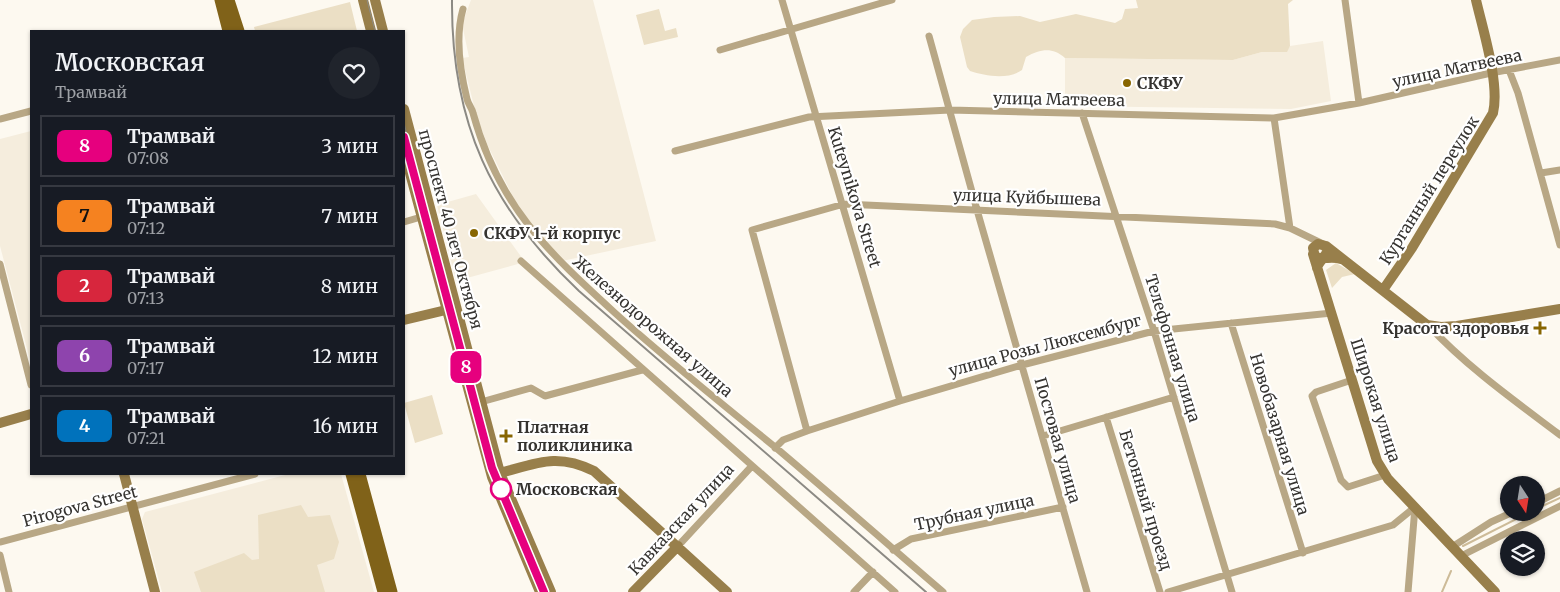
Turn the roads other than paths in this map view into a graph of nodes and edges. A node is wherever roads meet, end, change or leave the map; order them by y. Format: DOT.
graph roads {
  1 [pos="220,0"];
  2 [pos="229,0"];
  3 [pos="363,0"];
  4 [pos="375,0"];
  5 [pos="782,0"];
  6 [pos="892,0"];
  7 [pos="1345,0"];
  8 [pos="1476,0"];
  9 [pos="464,9"];
  10 [pos="790,29"];
  11 [pos="228,30"];
  12 [pos="239,30"];
  13 [pos="371,30"];
  14 [pos="383,30"];
  15 [pos="929,36"];
  16 [pos="720,50"];
  17 [pos="1560,60"];
  18 [pos="1509,70"];
  19 [pos="1491,73"];
  20 [pos="1359,103"];
  21 [pos="950,110"];
  22 [pos="30,111"];
  23 [pos="405,113"];
  24 [pos="1082,113"];
  25 [pos="817,116"];
  26 [pos="1274,118"];
  27 [pos="0,119"];
  28 [pos="675,151"];
  29 [pos="405,155"];
  30 [pos="1560,170"];
  31 [pos="1541,173"];
  32 [pos="844,204"];
  33 [pos="976,210"];
  34 [pos="1116,216"];
  35 [pos="421,217"];
  36 [pos="405,222"];
  37 [pos="1290,228"];
  38 [pos="1302,234"];
  39 [pos="1325,245"];
  40 [pos="1560,245"];
  41 [pos="1313,253"];
  42 [pos="1324,258"];
  43 [pos="1344,260"];
  44 [pos="521,261"];
  45 [pos="0,264"];
  46 [pos="1316,268"];
  47 [pos="1383,290"];
  48 [pos="1560,309"];
  49 [pos="446,310"];
  50 [pos="1332,313"];
  51 [pos="405,320"];
  52 [pos="1231,323"];
  53 [pos="1427,324"];
  54 [pos="1154,331"];
  55 [pos="1022,365"];
  56 [pos="642,370"];
  57 [pos="1352,380"];
  58 [pos="30,381"];
  59 [pos="1174,396"];
  60 [pos="900,401"];
  61 [pos="481,402"];
  62 [pos="30,414"];
  63 [pos="1106,417"];
  64 [pos="0,423"];
  65 [pos="807,431"];
  66 [pos="1043,436"];
  67 [pos="1560,436"];
  68 [pos="775,448"];
  69 [pos="751,467"];
  70 [pos="124,475"];
  71 [pos="251,475"];
  72 [pos="351,475"];
  73 [pos="360,475"];
  74 [pos="496,475"];
  75 [pos="1385,475"];
  76 [pos="1560,491"];
  77 [pos="1545,498"];
  78 [pos="132,506"];
  79 [pos="1560,506"];
  80 [pos="1063,507"];
  81 [pos="1416,507"];
  82 [pos="1500,518"];
  83 [pos="0,542"];
  84 [pos="678,546"];
  85 [pos="1452,547"];
  86 [pos="894,550"];
  87 [pos="1304,553"];
  88 [pos="0,555"];
  89 [pos="1461,556"];
  90 [pos="873,572"];
  91 [pos="1228,574"];
  92 [pos="9,592"];
  93 [pos="155,592"];
  94 [pos="383,592"];
  95 [pos="392,592"];
  96 [pos="540,592"];
  97 [pos="551,592"];
  98 [pos="633,592"];
  99 [pos="727,592"];
  100 [pos="854,592"];
  101 [pos="895,592"];
  102 [pos="943,592"];
  103 [pos="1087,592"];
  104 [pos="1160,592"];
  105 [pos="1168,592"];
  106 [pos="1232,592"];
  107 [pos="1408,592"];
  108 [pos="1495,592"];
  1 -- 11 [label="main road"];
  2 -- 12 [label="main road"];
  3 -- 13 [label="street"];
  4 -- 14 [label="street"];
  5 -- 10 [label="street, Kuteynikova Street"];
  6 -- 10 [label="street"];
  7 -- 20 [label="street"];
  8 -- 19 [label="street, Курганный переулок"];
  9 -- 68 [label="street, Железнодорожная улица"];
  10 -- 16 [label="street"];
  10 -- 25 [label="street, Kuteynikova Street"];
  15 -- 21 [label="street, Постовая улица"];
  17 -- 18 [label="street, улица Матвеева"];
  18 -- 19 [label="street, улица Матвеева"];
  18 -- 31 [label="street"];
  19 -- 20 [label="street, улица Матвеева"];
  19 -- 47 [label="street, Курганный переулок"];
  20 -- 26 [label="street, улица Матвеева"];
  21 -- 24 [label="street, улица Матвеева"];
  21 -- 25 [label="street, улица Матвеева"];
  21 -- 33 [label="street, Постовая улица"];
  22 -- 27 [label="street"];
  23 -- 61 [label="street, проспект 40 лет Октября"];
  24 -- 26 [label="street, улица Матвеева"];
  24 -- 34 [label="street, Телефонная улица"];
  25 -- 28 [label="street, улица Матвеева"];
  25 -- 32 [label="street, Kuteynikova Street"];
  26 -- 37 [label="street"];
  29 -- 35 [label="street, проспект 40 лет Октября"];
  30 -- 31 [label="street"];
  31 -- 40 [label="street"];
  32 -- 33 [label="street, улица Куйбышева"];
  32 -- 60 [label="street, Kuteynikova Street"];
  32 -- 65 [label="street, улица Куйбышева"];
  33 -- 34 [label="street, улица Куйбышева"];
  33 -- 55 [label="street, Постовая улица"];
  34 -- 37 [label="street, улица Куйбышева"];
  34 -- 54 [label="street, Телефонная улица"];
  35 -- 36 [label="street"];
  35 -- 49 [label="street, проспект 40 лет Октября"];
  37 -- 38 [label="street, улица Куйбышева"];
  38 -- 39 [label="street, улица Куйбышева"];
  38 -- 41 [label="street"];
  39 -- 41 [label="street"];
  39 -- 42 [label="street"];
  39 -- 43 [label="street, улица Куйбышева"];
  41 -- 42 [label="street"];
  41 -- 46 [label="street, Широкая улица"];
  42 -- 43 [label="street"];
  42 -- 46 [label="street"];
  43 -- 47 [label="street, улица Куйбышева"];
  44 -- 56 [label="street"];
  45 -- 58 [label="street"];
  46 -- 50 [label="street, Широкая улица"];
  47 -- 53 [label="street"];
  48 -- 53 [label="street"];
  49 -- 51 [label="street"];
  49 -- 74 [label="street, проспект 40 лет Октября"];
  50 -- 52 [label="street, улица Розы Люксембург"];
  50 -- 57 [label="street, Широкая улица"];
  52 -- 54 [label="street, улица Розы Люксембург"];
  52 -- 87 [label="street, Новобазарная улица"];
  53 -- 67 [label="street"];
  54 -- 55 [label="street, улица Розы Люксембург"];
  54 -- 59 [label="street, Телефонная улица"];
  55 -- 60 [label="street, улица Розы Люксембург"];
  55 -- 66 [label="street, Постовая улица"];
  56 -- 61 [label="street"];
  56 -- 69 [label="street"];
  57 -- 75 [label="street, Широкая улица"];
  57 -- 75 [label="street"];
  59 -- 63 [label="street"];
  59 -- 91 [label="street, Телефонная улица"];
  60 -- 65 [label="street, улица Розы Люксембург"];
  61 -- 74 [label="street, проспект 40 лет Октября"];
  62 -- 64 [label="street"];
  63 -- 66 [label="street"];
  63 -- 104 [label="street, Бетонный проезд"];
  65 -- 68 [label="street, улица Розы Люксембург"];
  66 -- 80 [label="street, Постовая улица"];
  68 -- 86 [label="street, Железнодорожная улица"];
  69 -- 84 [label="street, Кавказская улица"];
  69 -- 90 [label="street"];
  70 -- 78 [label="street"];
  71 -- 78 [label="street, Pirogova Street"];
  72 -- 94 [label="main road"];
  73 -- 95 [label="main road"];
  74 -- 84 [label="street"];
  74 -- 96 [label="street, проспект 40 лет Октября"];
  74 -- 97 [label="street, проспект 40 лет Октября"];
  75 -- 81 [label="street, Широкая улица"];
  76 -- 77 [label="street"];
  78 -- 83 [label="street, Pirogova Street"];
  78 -- 93 [label="street"];
  79 -- 89 [label="street"];
  80 -- 86 [label="street, Трубная улица"];
  80 -- 103 [label="street, Постовая улица"];
  81 -- 85 [label="street, Широкая улица"];
  81 -- 87 [label="street"];
  81 -- 107 [label="street"];
  82 -- 85 [label="street"];
  84 -- 98 [label="street, Кавказская улица"];
  84 -- 99 [label="street"];
  85 -- 89 [label="street, Широкая улица"];
  86 -- 102 [label="street, Железнодорожная улица"];
  87 -- 91 [label="street"];
  88 -- 92 [label="street"];
  89 -- 108 [label="street, Широкая улица"];
  90 -- 100 [label="street"];
  90 -- 101 [label="street"];
  91 -- 105 [label="street"];
  91 -- 106 [label="street, Телефонная улица"];
}
